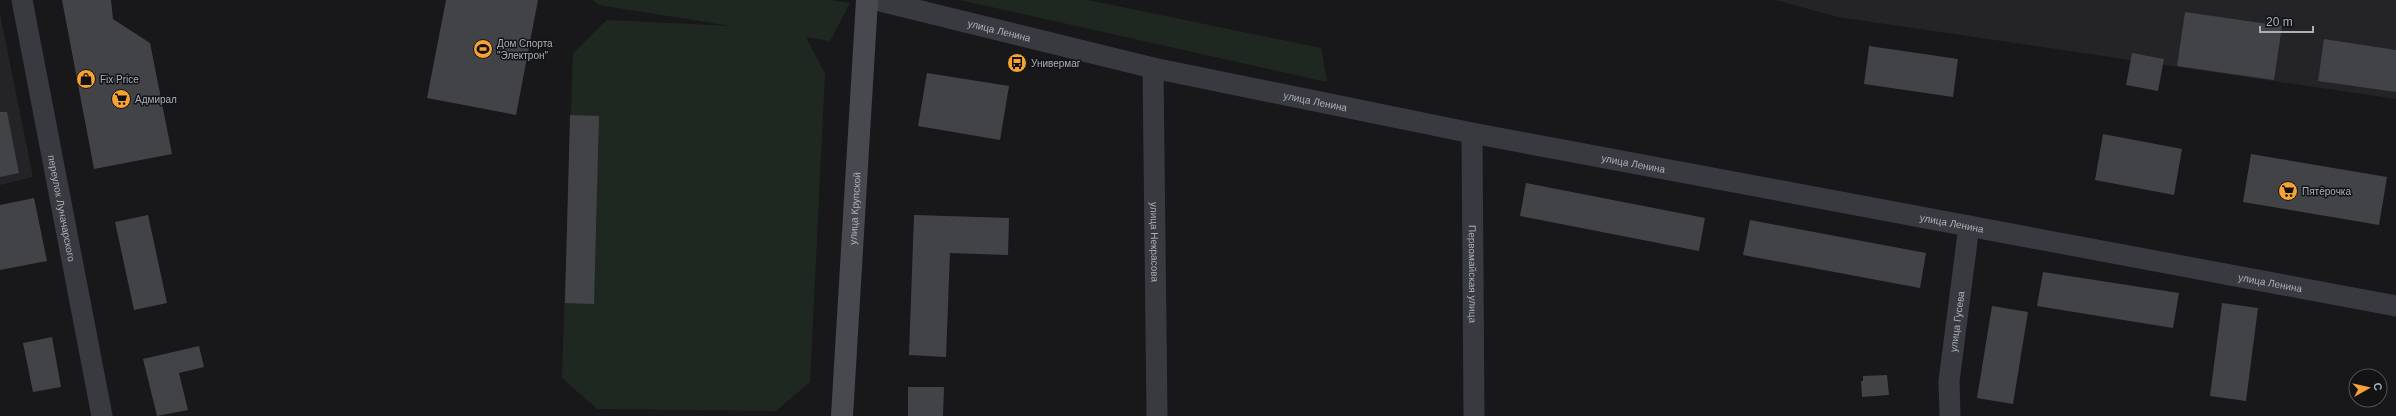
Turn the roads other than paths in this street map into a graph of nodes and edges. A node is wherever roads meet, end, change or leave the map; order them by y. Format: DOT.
graph roads {
  1 [pos="22,0"];
  2 [pos="867,0"];
  3 [pos="876,0"];
  4 [pos="1153,68"];
  5 [pos="1472,133"];
  6 [pos="1969,226"];
  7 [pos="2396,306"];
  8 [pos="102,416"];
  9 [pos="842,416"];
  10 [pos="1157,416"];
  11 [pos="1474,416"];
  12 [pos="1950,416"];
  1 -- 8 [label="street, переулок Луначарского"];
  2 -- 9 [label="street, улица Крупской"];
  3 -- 4 [label="street, улица Ленина"];
  4 -- 5 [label="street, улица Ленина"];
  4 -- 10 [label="street, улица Некрасова"];
  5 -- 6 [label="street, улица Ленина"];
  5 -- 11 [label="street, Первомайская улица"];
  6 -- 7 [label="street, улица Ленина"];
  6 -- 12 [label="street, улица Гусева"];
}
